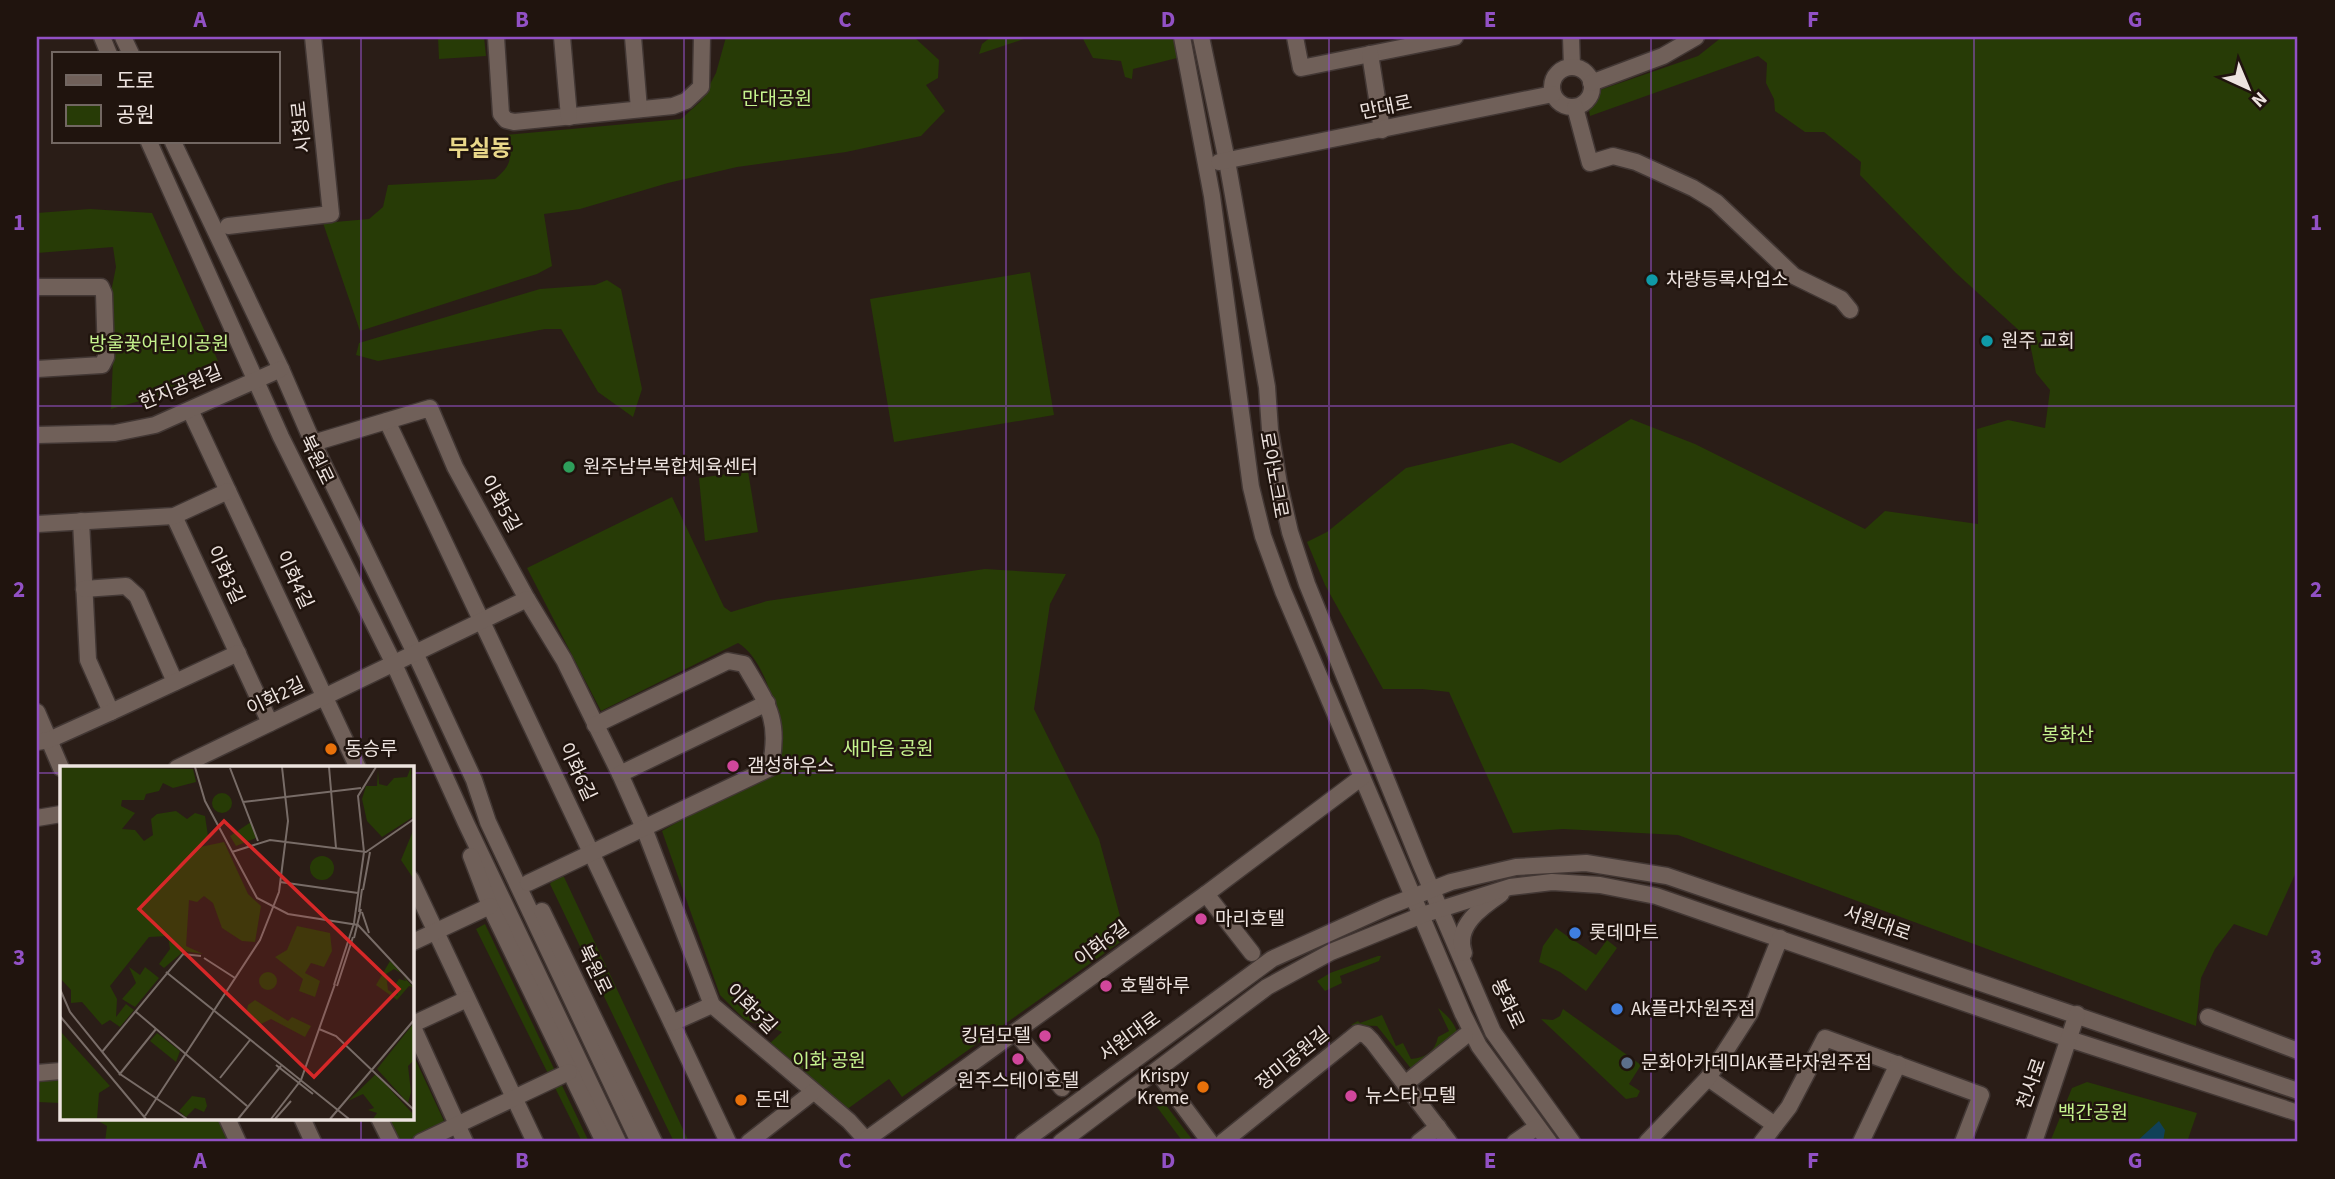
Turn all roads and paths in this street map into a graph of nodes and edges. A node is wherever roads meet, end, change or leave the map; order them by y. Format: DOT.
graph roads {
  1 [pos="313,37"];
  2 [pos="496,37"];
  3 [pos="562,37"];
  4 [pos="633,37"];
  5 [pos="702,37"];
  6 [pos="1182,37"];
  7 [pos="1201,37"];
  8 [pos="1295,37"];
  9 [pos="1455,37"];
  10 [pos="1571,37"];
  11 [pos="1696,37"];
  12 [pos="1370,54"];
  13 [pos="1572,67"];
  14 [pos="1591,83"];
  15 [pos="1553,94"];
  16 [pos="1574,107"];
  17 [pos="639,109"];
  18 [pos="569,117"];
  19 [pos="1382,130"];
  20 [pos="150,144"];
  21 [pos="174,144"];
  22 [pos="1227,161"];
  23 [pos="1206,165"];
  24 [pos="228,226"];
  25 [pos="37,287"];
  26 [pos="1850,310"];
  27 [pos="37,369"];
  28 [pos="281,369"];
  29 [pos="255,380"];
  30 [pos="190,410"];
  31 [pos="387,421"];
  32 [pos="37,435"];
  33 [pos="313,443"];
  34 [pos="229,491"];
  35 [pos="174,516"];
  36 [pos="81,522"];
  37 [pos="37,524"];
  38 [pos="84,589"];
  39 [pos="527,599"];
  40 [pos="482,620"];
  41 [pos="1324,630"];
  42 [pos="1304,641"];
  43 [pos="237,653"];
  44 [pos="415,653"];
  45 [pos="394,664"];
  46 [pos="175,682"];
  47 [pos="326,697"];
  48 [pos="767,703"];
  49 [pos="37,712"];
  50 [pos="111,712"];
  51 [pos="270,723"];
  52 [pos="595,725"];
  53 [pos="43,741"];
  54 [pos="357,764"];
  55 [pos="60,766"];
  56 [pos="181,766"];
  57 [pos="620,774"];
  58 [pos="1362,777"];
  59 [pos="474,780"];
  60 [pos="452,793"];
  61 [pos="60,814"];
  62 [pos="37,818"];
  63 [pos="644,828"];
  64 [pos="591,853"];
  65 [pos="413,883"];
  66 [pos="528,883"];
  67 [pos="1510,887"];
  68 [pos="1432,888"];
  69 [pos="1206,894"];
  70 [pos="1414,896"];
  71 [pos="490,906"];
  72 [pos="1441,909"];
  73 [pos="1422,915"];
  74 [pos="436,932"];
  75 [pos="1780,937"];
  76 [pos="413,942"];
  77 [pos="1252,953"];
  78 [pos="1471,975"];
  79 [pos="467,999"];
  80 [pos="712,1005"];
  81 [pos="2077,1014"];
  82 [pos="2208,1017"];
  83 [pos="672,1023"];
  84 [pos="413,1024"];
  85 [pos="413,1029"];
  86 [pos="1016,1033"];
  87 [pos="1465,1036"];
  88 [pos="2069,1040"];
  89 [pos="2298,1051"];
  90 [pos="1898,1064"];
  91 [pos="60,1070"];
  92 [pos="1157,1071"];
  93 [pos="569,1072"];
  94 [pos="37,1073"];
  95 [pos="1708,1078"];
  96 [pos="1405,1084"];
  97 [pos="1062,1088"];
  98 [pos="2298,1091"];
  99 [pos="813,1092"];
  100 [pos="514,1098"];
  101 [pos="2298,1113"];
  102 [pos="228,1120"];
  103 [pos="303,1120"];
  104 [pos="380,1120"];
  105 [pos="457,1125"];
  106 [pos="1775,1125"];
  107 [pos="1537,1126"];
  108 [pos="1438,1127"];
  109 [pos="866,1141"];
  110 [pos="238,1142"];
  111 [pos="313,1142"];
  112 [pos="391,1142"];
  113 [pos="421,1142"];
  114 [pos="465,1142"];
  115 [pos="535,1142"];
  116 [pos="604,1142"];
  117 [pos="618,1142"];
  118 [pos="639,1142"];
  119 [pos="654,1142"];
  120 [pos="728,1142"];
  121 [pos="749,1142"];
  122 [pos="1023,1142"];
  123 [pos="1061,1142"];
  124 [pos="1210,1142"];
  125 [pos="1223,1142"];
  126 [pos="1419,1142"];
  127 [pos="1449,1142"];
  128 [pos="1515,1142"];
  129 [pos="1549,1142"];
  130 [pos="1572,1142"];
  131 [pos="1647,1142"];
  132 [pos="1762,1142"];
  133 [pos="1861,1142"];
  134 [pos="1963,1142"];
  135 [pos="2034,1142"];
  1 -- 24 [label="street, 시청로"];
  2 -- 18 [label="street"];
  3 -- 18 [label="street"];
  4 -- 17 [label="street"];
  5 -- 17 [label="street"];
  6 -- 23 [label="street, 로아노크로"];
  7 -- 22 [label="street, 로아노크로"];
  8 -- 12 [label="street"];
  9 -- 12 [label="street"];
  10 -- 13 [label="street"];
  11 -- 14 [label="street"];
  12 -- 19 [label="street"];
  13 -- 14 [label="street"];
  13 -- 15 [label="street"];
  14 -- 16 [label="street"];
  15 -- 16 [label="street"];
  15 -- 19 [label="street, 만대로"];
  16 -- 26 [label="street"];
  17 -- 18 [label="street"];
  19 -- 22 [label="street, 만대로"];
  20 -- 29 [label="street, 북원로"];
  21 -- 28 [label="street, 북원로"];
  22 -- 23 [label="street, 만대로"];
  22 -- 41 [label="street, 로아노크로"];
  23 -- 42 [label="street, 로아노크로"];
  25 -- 27 [label="street"];
  28 -- 29 [label="street, 한지공원길"];
  28 -- 33 [label="street, 북원로"];
  29 -- 30 [label="street, 한지공원길"];
  29 -- 45 [label="street, 북원로"];
  30 -- 32 [label="street, 한지공원길"];
  30 -- 34 [label="street, 이화4길"];
  31 -- 33 [label="street, 이화5길"];
  31 -- 39 [label="street, 이화5길"];
  31 -- 40 [label="street, 이화6길"];
  33 -- 44 [label="street, 북원로"];
  34 -- 35 [label="street"];
  34 -- 47 [label="street, 이화4길"];
  35 -- 36 [label="street"];
  35 -- 43 [label="street, 이화3길"];
  36 -- 37 [label="street"];
  36 -- 38 [label="street"];
  38 -- 46 [label="street"];
  38 -- 50 [label="street"];
  39 -- 40 [label="street, 이화2길"];
  39 -- 52 [label="street, 이화5길"];
  40 -- 44 [label="street, 이화2길"];
  40 -- 64 [label="street, 이화6길"];
  41 -- 42 [label="street"];
  41 -- 68 [label="street, 로아노크로"];
  42 -- 58 [label="street, 로아노크로"];
  43 -- 46 [label="street"];
  43 -- 51 [label="street, 이화3길"];
  44 -- 45 [label="street, 이화2길"];
  44 -- 59 [label="street, 북원로"];
  45 -- 47 [label="street, 이화2길"];
  45 -- 60 [label="street, 북원로"];
  46 -- 50 [label="street"];
  47 -- 51 [label="street, 이화2길"];
  47 -- 54 [label="street, 이화4길"];
  48 -- 52 [label="street"];
  48 -- 57 [label="street"];
  48 -- 63 [label="street"];
  49 -- 53 [label="street"];
  50 -- 53 [label="street"];
  51 -- 56 [label="street, 이화2길"];
  52 -- 57 [label="street, 이화5길"];
  53 -- 55 [label="street"];
  57 -- 63 [label="street, 이화5길"];
  58 -- 69 [label="street, 이화6길"];
  58 -- 70 [label="street, 로아노크로"];
  59 -- 66 [label="street, 북원로"];
  59 -- 118 [label="street, 북원로"];
  60 -- 71 [label="street, 북원로"];
  60 -- 117 [label="street, 북원로"];
  61 -- 62 [label="street"];
  63 -- 64 [label="street"];
  63 -- 80 [label="street, 이화5길"];
  64 -- 66 [label="street"];
  64 -- 83 [label="street, 이화6길"];
  65 -- 74 [label="street"];
  66 -- 119 [label="street, 북원로"];
  67 -- 72 [label="street"];
  67 -- 75 [label="street"];
  67 -- 78 [label="street"];
  68 -- 70 [label="street, 서원대로"];
  68 -- 72 [label="street, 봉화로"];
  68 -- 81 [label="street, 서원대로"];
  69 -- 77 [label="street"];
  69 -- 86 [label="street, 이화6길"];
  70 -- 73 [label="street, 로아노크로"];
  70 -- 122 [label="street, 서원대로"];
  71 -- 74 [label="street"];
  71 -- 93 [label="street, 북원로"];
  72 -- 73 [label="street"];
  72 -- 78 [label="street, 봉화로"];
  73 -- 92 [label="street"];
  73 -- 107 [label="street"];
  74 -- 76 [label="street"];
  74 -- 79 [label="street"];
  75 -- 88 [label="street"];
  75 -- 95 [label="street"];
  78 -- 130 [label="street, 봉화로"];
  79 -- 84 [label="street"];
  79 -- 100 [label="street"];
  80 -- 83 [label="street"];
  80 -- 99 [label="street, 이화5길"];
  81 -- 88 [label="street, 천사로"];
  81 -- 98 [label="street, 서원대로"];
  82 -- 89 [label="street"];
  83 -- 120 [label="street, 이화6길"];
  85 -- 105 [label="street"];
  86 -- 97 [label="street"];
  86 -- 109 [label="street, 이화6길"];
  87 -- 96 [label="street"];
  88 -- 101 [label="street"];
  88 -- 135 [label="street, 천사로"];
  90 -- 106 [label="street"];
  90 -- 133 [label="street"];
  90 -- 134 [label="street"];
  91 -- 94 [label="street"];
  92 -- 123 [label="street"];
  92 -- 124 [label="street"];
  93 -- 100 [label="street"];
  93 -- 116 [label="street, 북원로"];
  95 -- 106 [label="street"];
  95 -- 131 [label="street"];
  96 -- 108 [label="street, 장미공원길"];
  96 -- 125 [label="street, 장미공원길"];
  99 -- 109 [label="street, 이화5길"];
  99 -- 121 [label="street"];
  100 -- 105 [label="street"];
  100 -- 115 [label="street"];
  102 -- 110 [label="street"];
  103 -- 111 [label="street"];
  104 -- 112 [label="street"];
  105 -- 113 [label="street"];
  105 -- 114 [label="street"];
  106 -- 132 [label="street"];
  107 -- 128 [label="street"];
  107 -- 129 [label="street"];
  108 -- 126 [label="street"];
  108 -- 127 [label="street, 장미공원길"];
}
